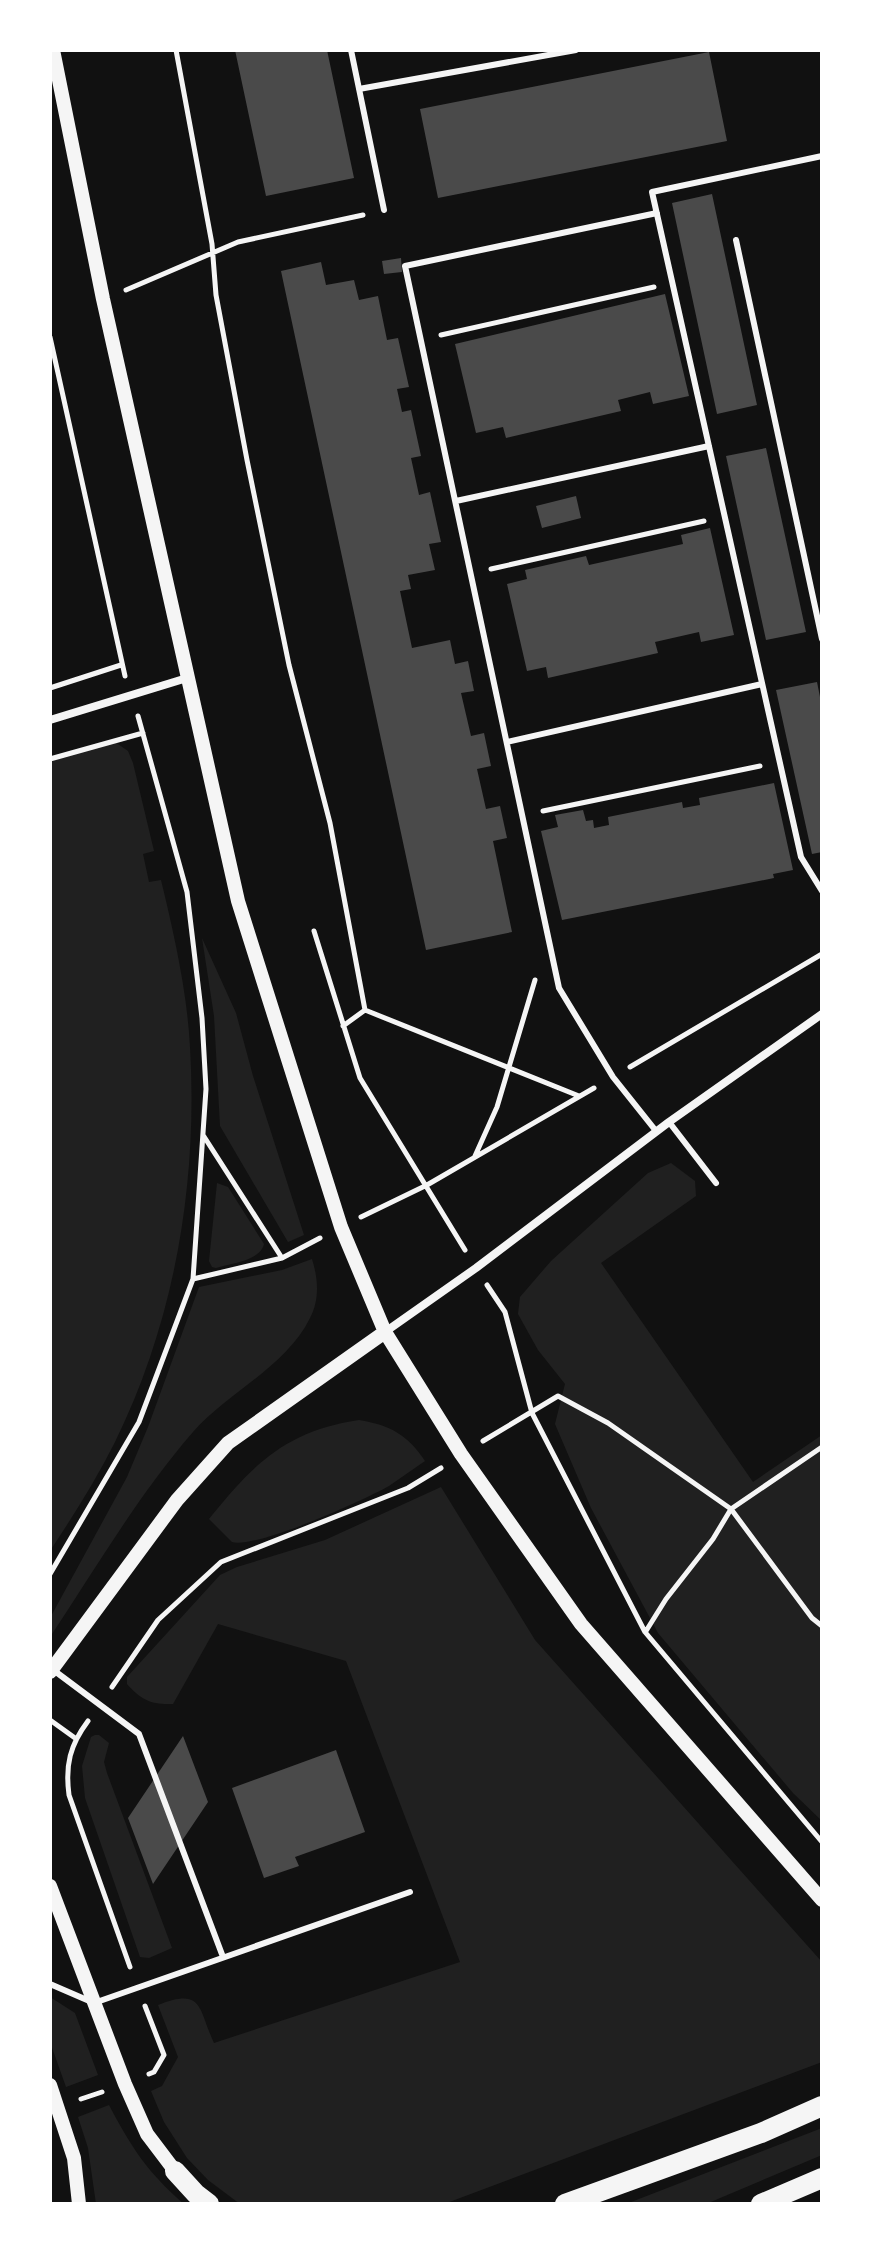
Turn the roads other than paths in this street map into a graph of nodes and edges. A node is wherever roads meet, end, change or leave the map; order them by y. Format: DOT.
graph roads {
  1 [pos="53,50"];
  2 [pos="351,50"];
  3 [pos="576,50"];
  4 [pos="55,88"];
  5 [pos="359,89"];
  6 [pos="822,156"];
  7 [pos="384,210"];
  8 [pos="657,213"];
  9 [pos="736,240"];
  10 [pos="709,446"];
  11 [pos="456,501"];
  12 [pos="822,639"];
  13 [pos="187,678"];
  14 [pos="762,684"];
  15 [pos="50,720"];
  16 [pos="507,742"];
  17 [pos="822,891"];
  18 [pos="822,1014"];
  19 [pos="669,1122"];
  20 [pos="656,1131"];
  21 [pos="716,1183"];
  22 [pos="385,1332"];
  23 [pos="51,1671"];
  24 [pos="50,1886"];
  25 [pos="410,1892"];
  26 [pos="822,1900"];
  27 [pos="223,1957"];
  28 [pos="50,1984"];
  29 [pos="94,2003"];
  30 [pos="50,2085"];
  31 [pos="822,2106"];
  32 [pos="175,2171"];
  33 [pos="822,2178"];
  34 [pos="590,2195"];
  35 [pos="79,2204"];
  36 [pos="209,2204"];
  37 [pos="549,2204"];
  38 [pos="565,2204"];
  39 [pos="761,2204"];
  1 -- 4 [label="street"];
  2 -- 5 [label="lane"];
  3 -- 5 [label="lane"];
  4 -- 13 [label="street"];
  5 -- 7 [label="lane"];
  6 -- 8 [label="lane"];
  8 -- 10 [label="lane"];
  8 -- 11 [label="lane"];
  9 -- 12 [label="lane"];
  10 -- 11 [label="lane"];
  10 -- 14 [label="lane"];
  11 -- 16 [label="lane"];
  13 -- 15 [label="street"];
  13 -- 22 [label="street"];
  14 -- 16 [label="lane"];
  14 -- 17 [label="lane"];
  16 -- 20 [label="lane"];
  18 -- 19 [label="street"];
  19 -- 20 [label="street"];
  19 -- 21 [label="lane"];
  20 -- 22 [label="street"];
  22 -- 23 [label="street"];
  22 -- 26 [label="street"];
  23 -- 27 [label="lane"];
  24 -- 29 [label="street"];
  25 -- 27 [label="lane"];
  27 -- 29 [label="lane"];
  28 -- 29 [label="lane"];
  29 -- 32 [label="street"];
  30 -- 35 [label="street"];
  31 -- 34 [label="main road"];
  32 -- 36 [label="main road"];
  33 -- 39 [label="main road"];
  34 -- 37 [label="main road"];
  34 -- 38 [label="main road"];
}
